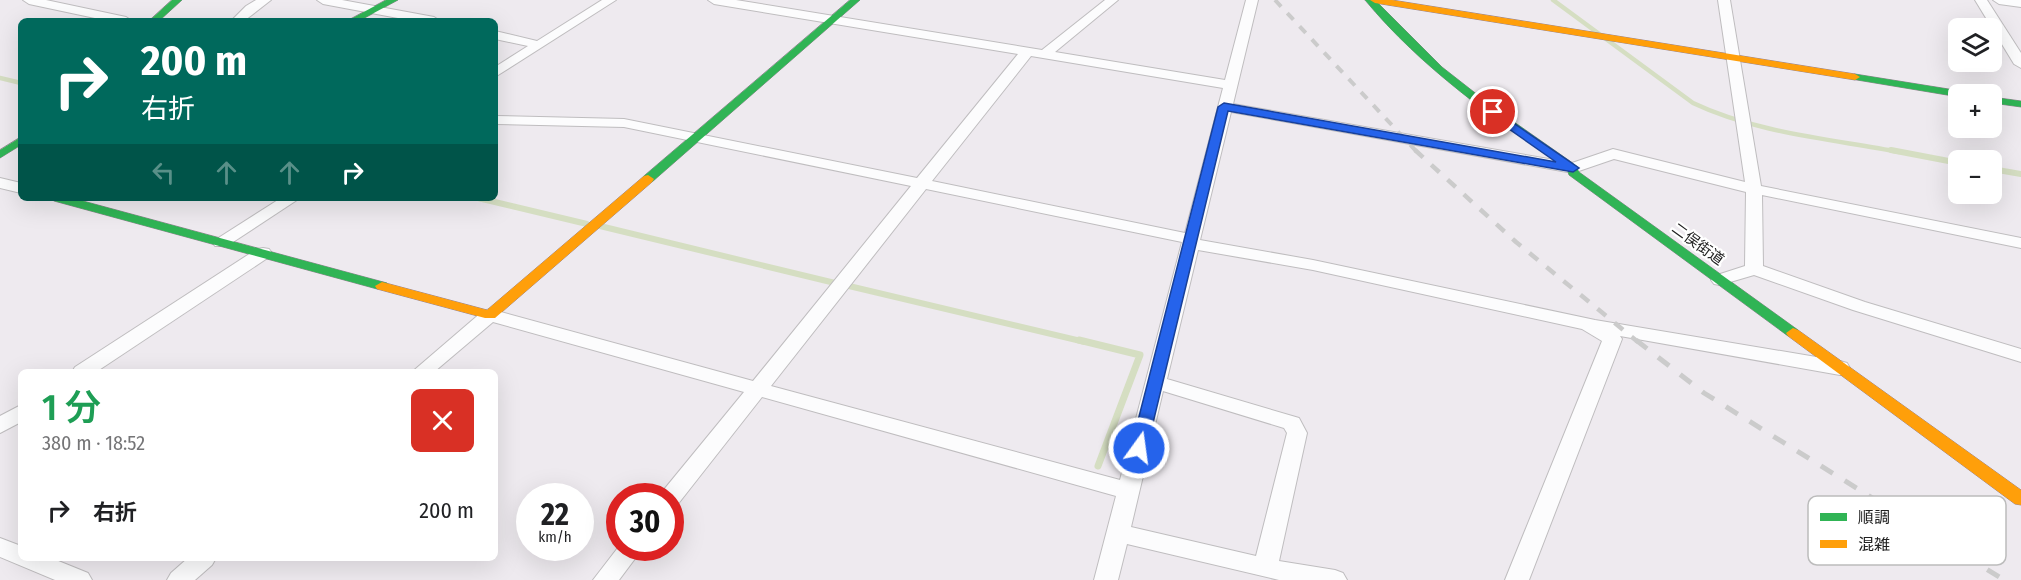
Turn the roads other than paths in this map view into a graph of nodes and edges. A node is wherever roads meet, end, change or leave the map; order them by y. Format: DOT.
graph roads {
  1 [pos="29,0"];
  2 [pos="177,0"];
  3 [pos="266,0"];
  4 [pos="322,0"];
  5 [pos="393,0"];
  6 [pos="610,0"];
  7 [pos="714,0"];
  8 [pos="855,0"];
  9 [pos="1112,0"];
  10 [pos="1251,0"];
  11 [pos="1370,0"];
  12 [pos="1375,0"];
  13 [pos="1724,0"];
  14 [pos="1981,0"];
  15 [pos="2000,0"];
  16 [pos="2021,3"];
  17 [pos="376,8"];
  18 [pos="112,18"];
  19 [pos="157,18"];
  20 [pos="240,18"];
  21 [pos="358,18"];
  22 [pos="421,18"];
  23 [pos="833,20"];
  24 [pos="498,36"];
  25 [pos="538,45"];
  26 [pos="1036,53"];
  27 [pos="1734,57"];
  28 [pos="2021,64"];
  29 [pos="498,71"];
  30 [pos="1229,85"];
  31 [pos="1948,92"];
  32 [pos="2002,101"];
  33 [pos="2021,104"];
  34 [pos="1224,107"];
  35 [pos="498,120"];
  36 [pos="695,138"];
  37 [pos="18,142"];
  38 [pos="0,155"];
  39 [pos="1573,168"];
  40 [pos="0,183"];
  41 [pos="922,184"];
  42 [pos="18,187"];
  43 [pos="1754,189"];
  44 [pos="69,201"];
  45 [pos="287,201"];
  46 [pos="1191,241"];
  47 [pos="221,242"];
  48 [pos="2021,243"];
  49 [pos="263,253"];
  50 [pos="1754,269"];
  51 [pos="1720,280"];
  52 [pos="490,315"];
  53 [pos="1588,324"];
  54 [pos="2021,356"];
  55 [pos="87,369"];
  56 [pos="426,369"];
  57 [pos="1842,369"];
  58 [pos="1155,382"];
  59 [pos="758,389"];
  60 [pos="18,414"];
  61 [pos="0,426"];
  62 [pos="682,483"];
  63 [pos="1128,491"];
  64 [pos="2021,499"];
  65 [pos="1118,533"];
  66 [pos="0,548"];
  67 [pos="18,555"];
  68 [pos="33,561"];
  69 [pos="201,561"];
  70 [pos="620,561"];
  71 [pos="1265,568"];
  72 [pos="80,580"];
  73 [pos="179,580"];
  74 [pos="605,580"];
  75 [pos="1106,580"];
  76 [pos="1335,580"];
  77 [pos="1517,580"];
  1 -- 18 [label="street"];
  2 -- 19 [label="street"];
  3 -- 20 [label="street"];
  4 -- 17 [label="street"];
  5 -- 17 [label="street"];
  6 -- 25 [label="street"];
  7 -- 23 [label="street"];
  8 -- 23 [label="street"];
  9 -- 26 [label="street"];
  10 -- 30 [label="street"];
  11 -- 39 [label="street, 二俣街道"];
  12 -- 27 [label="street"];
  13 -- 27 [label="street"];
  14 -- 28 [label="street"];
  15 -- 16 [label="street"];
  17 -- 21 [label="street"];
  17 -- 22 [label="street"];
  23 -- 26 [label="street"];
  23 -- 36 [label="street"];
  24 -- 25 [label="street"];
  25 -- 29 [label="street"];
  26 -- 30 [label="street"];
  26 -- 41 [label="street"];
  27 -- 31 [label="street"];
  27 -- 43 [label="street"];
  30 -- 34 [label="street"];
  32 -- 33 [label="street"];
  34 -- 39 [label="street"];
  34 -- 46 [label="street"];
  35 -- 36 [label="street"];
  36 -- 41 [label="street"];
  36 -- 52 [label="street"];
  37 -- 38 [label="street"];
  39 -- 43 [label="street"];
  39 -- 51 [label="street, 二俣街道"];
  40 -- 42 [label="street"];
  41 -- 46 [label="street"];
  41 -- 59 [label="street"];
  43 -- 48 [label="street"];
  43 -- 50 [label="street"];
  44 -- 47 [label="street"];
  45 -- 47 [label="street"];
  46 -- 53 [label="street"];
  46 -- 58 [label="street"];
  47 -- 49 [label="street"];
  49 -- 52 [label="street"];
  49 -- 55 [label="street"];
  50 -- 51 [label="street"];
  50 -- 54 [label="street"];
  51 -- 57 [label="street, 二俣街道"];
  52 -- 56 [label="street"];
  52 -- 59 [label="street"];
  53 -- 57 [label="street"];
  53 -- 77 [label="street"];
  57 -- 64 [label="street, 二俣街道"];
  58 -- 63 [label="street"];
  58 -- 71 [label="street"];
  59 -- 62 [label="street"];
  59 -- 63 [label="street"];
  60 -- 61 [label="street"];
  63 -- 65 [label="street"];
  65 -- 71 [label="street"];
  65 -- 75 [label="street"];
  66 -- 67 [label="street"];
  68 -- 72 [label="street"];
  69 -- 73 [label="street"];
  70 -- 74 [label="street"];
  71 -- 76 [label="street"];
}
